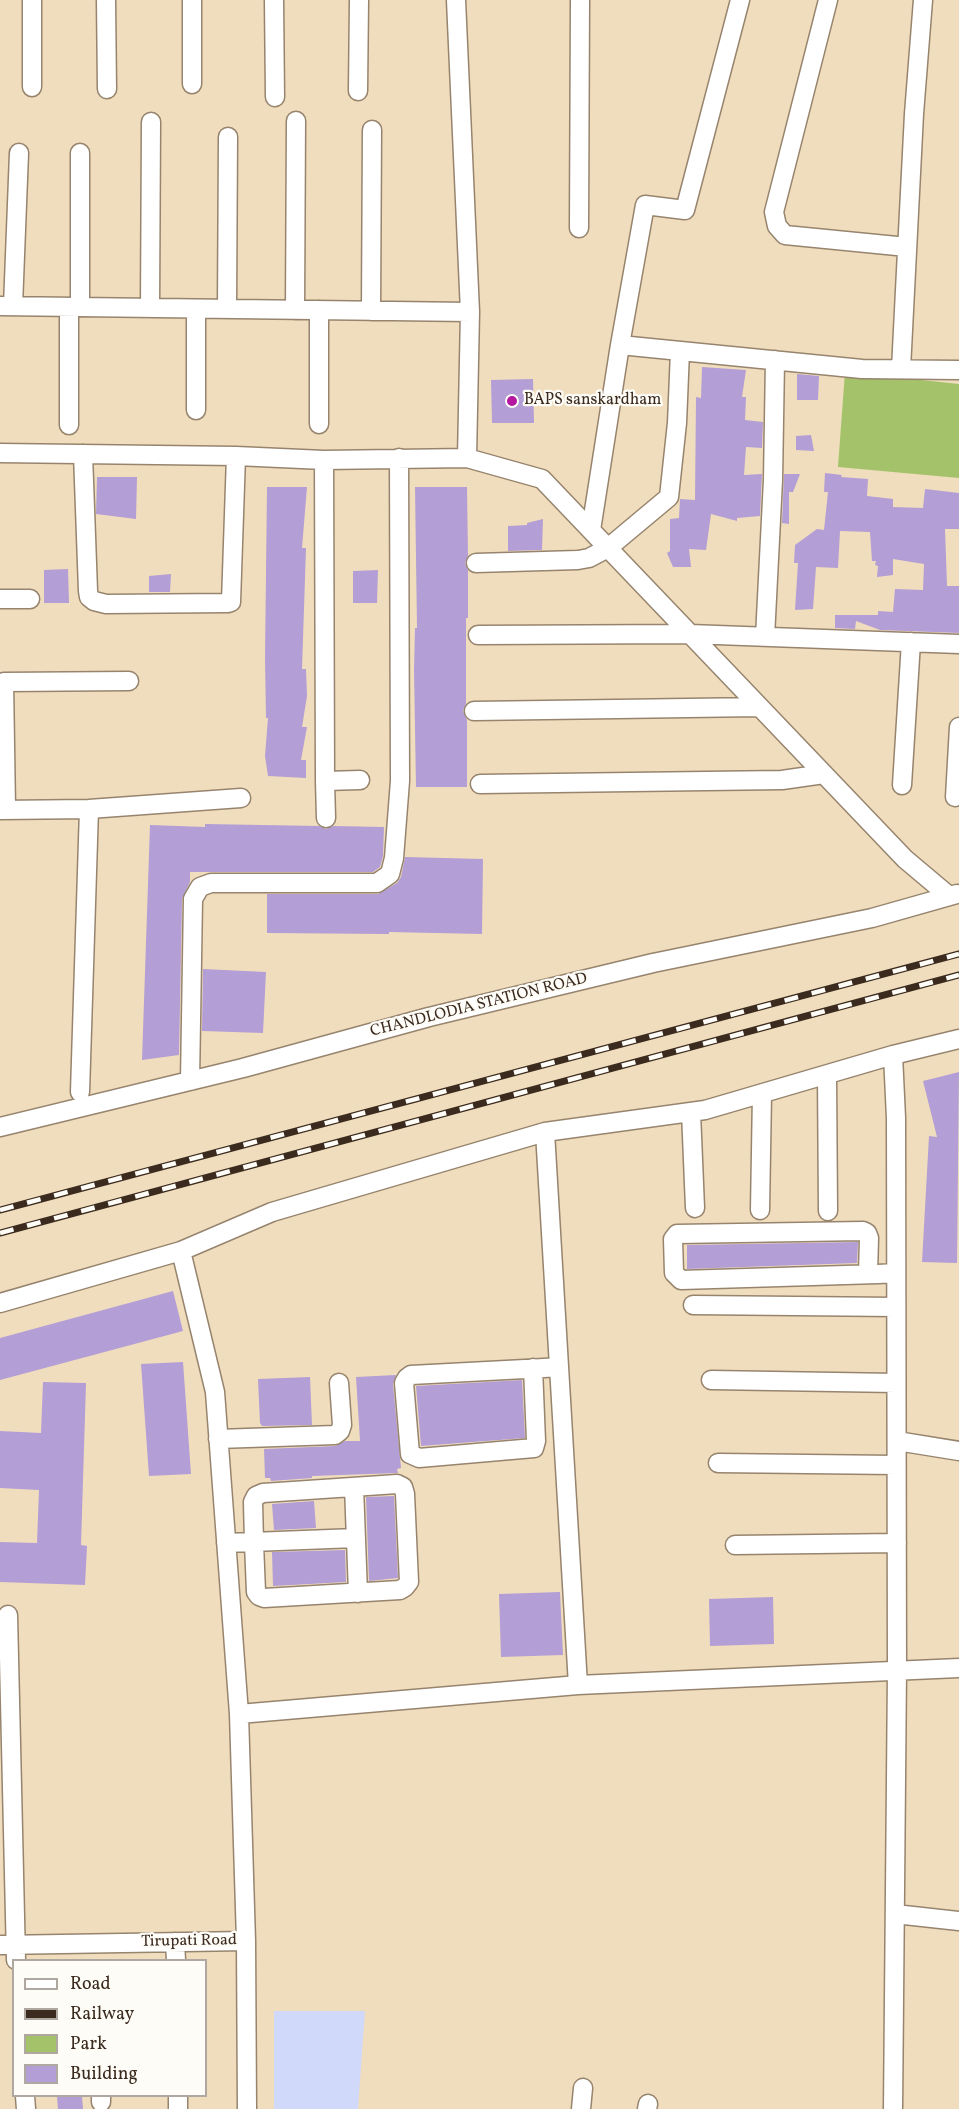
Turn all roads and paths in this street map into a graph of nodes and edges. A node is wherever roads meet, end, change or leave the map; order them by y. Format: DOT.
graph roads {
  1 [pos="32,0"];
  2 [pos="106,0"];
  3 [pos="192,0"];
  4 [pos="274,0"];
  5 [pos="358,0"];
  6 [pos="456,0"];
  7 [pos="580,0"];
  8 [pos="740,0"];
  9 [pos="828,0"];
  10 [pos="923,0"];
  11 [pos="192,84"];
  12 [pos="32,87"];
  13 [pos="107,89"];
  14 [pos="358,91"];
  15 [pos="275,97"];
  16 [pos="151,122"];
  17 [pos="296,122"];
  18 [pos="372,130"];
  19 [pos="228,137"];
  20 [pos="19,153"];
  21 [pos="80,153"];
  22 [pos="579,228"];
  23 [pos="907,247"];
  24 [pos="7,306"];
  25 [pos="75,307"];
  26 [pos="150,308"];
  27 [pos="196,309"];
  28 [pos="227,309"];
  29 [pos="295,310"];
  30 [pos="319,310"];
  31 [pos="371,311"];
  32 [pos="470,312"];
  33 [pos="620,345"];
  34 [pos="680,351"];
  35 [pos="775,360"];
  36 [pos="901,369"];
  37 [pos="959,370"];
  38 [pos="196,410"];
  39 [pos="319,424"];
  40 [pos="69,425"];
  41 [pos="0,453"];
  42 [pos="83,454"];
  43 [pos="236,456"];
  44 [pos="399,458"];
  45 [pos="467,458"];
  46 [pos="324,460"];
  47 [pos="591,530"];
  48 [pos="608,548"];
  49 [pos="476,562"];
  50 [pos="0,599"];
  51 [pos="30,599"];
  52 [pos="690,634"];
  53 [pos="478,635"];
  54 [pos="765,637"];
  55 [pos="911,642"];
  56 [pos="959,644"];
  57 [pos="129,681"];
  58 [pos="2,682"];
  59 [pos="759,706"];
  60 [pos="474,711"];
  61 [pos="959,727"];
  62 [pos="824,774"];
  63 [pos="360,780"];
  64 [pos="325,781"];
  65 [pos="480,784"];
  66 [pos="902,785"];
  67 [pos="955,797"];
  68 [pos="241,798"];
  69 [pos="3,809"];
  70 [pos="89,809"];
  71 [pos="326,818"];
  72 [pos="954,895"];
  73 [pos="959,1039"];
  74 [pos="893,1055"];
  75 [pos="827,1075"];
  76 [pos="190,1081"];
  77 [pos="80,1092"];
  78 [pos="762,1094"];
  79 [pos="691,1112"];
  80 [pos="0,1127"];
  81 [pos="545,1132"];
  82 [pos="695,1209"];
  83 [pos="760,1210"];
  84 [pos="828,1211"];
  85 [pos="181,1251"];
  86 [pos="896,1273"];
  87 [pos="868,1274"];
  88 [pos="0,1303"];
  89 [pos="693,1305"];
  90 [pos="896,1307"];
  91 [pos="559,1367"];
  92 [pos="533,1368"];
  93 [pos="711,1380"];
  94 [pos="339,1383"];
  95 [pos="897,1383"];
  96 [pos="218,1439"];
  97 [pos="897,1441"];
  98 [pos="959,1451"];
  99 [pos="718,1463"];
  100 [pos="896,1465"];
  101 [pos="354,1487"];
  102 [pos="356,1538"];
  103 [pos="226,1543"];
  104 [pos="254,1543"];
  105 [pos="897,1543"];
  106 [pos="735,1545"];
  107 [pos="358,1593"];
  108 [pos="8,1615"];
  109 [pos="959,1668"];
  110 [pos="897,1669"];
  111 [pos="578,1685"];
  112 [pos="239,1714"];
  113 [pos="895,1914"];
  114 [pos="959,1921"];
  115 [pos="246,1941"];
  116 [pos="175,1942"];
  117 [pos="10,1950"];
  118 [pos="95,1952"];
  119 [pos="176,1959"];
  120 [pos="584,2088"];
  121 [pos="247,2109"];
  122 [pos="581,2109"];
  123 [pos="893,2109"];
  1 -- 12 [label="street"];
  2 -- 13 [label="street"];
  3 -- 11 [label="street"];
  4 -- 15 [label="street"];
  5 -- 14 [label="street"];
  6 -- 32 [label="street"];
  7 -- 22 [label="street"];
  8 -- 33 [label="street"];
  9 -- 23 [label="street"];
  10 -- 23 [label="street"];
  16 -- 26 [label="street"];
  17 -- 29 [label="street"];
  18 -- 31 [label="street"];
  19 -- 28 [label="street"];
  20 -- 24 [label="street"];
  21 -- 25 [label="street"];
  23 -- 36 [label="street"];
  24 -- 25 [label="street"];
  25 -- 26 [label="street"];
  25 -- 40 [label="street"];
  26 -- 27 [label="street"];
  27 -- 28 [label="street"];
  27 -- 38 [label="street"];
  28 -- 29 [label="street"];
  29 -- 30 [label="street"];
  30 -- 31 [label="street"];
  30 -- 39 [label="street"];
  31 -- 32 [label="street"];
  32 -- 45 [label="street"];
  33 -- 34 [label="street"];
  33 -- 47 [label="street"];
  34 -- 35 [label="street"];
  34 -- 48 [label="street"];
  35 -- 36 [label="street"];
  35 -- 54 [label="street"];
  36 -- 37 [label="street"];
  41 -- 42 [label="street"];
  42 -- 43 [label="street"];
  42 -- 43 [label="street"];
  43 -- 46 [label="street"];
  44 -- 45 [label="street"];
  44 -- 46 [label="street"];
  44 -- 76 [label="street"];
  45 -- 47 [label="street"];
  46 -- 64 [label="street"];
  47 -- 48 [label="street"];
  48 -- 49 [label="street"];
  48 -- 52 [label="street"];
  50 -- 51 [label="street"];
  52 -- 53 [label="street"];
  52 -- 54 [label="street"];
  52 -- 59 [label="street"];
  54 -- 55 [label="street"];
  55 -- 56 [label="street"];
  55 -- 66 [label="street"];
  57 -- 58 [label="street"];
  58 -- 69 [label="street"];
  59 -- 60 [label="street"];
  59 -- 62 [label="street"];
  61 -- 67 [label="street"];
  62 -- 65 [label="street"];
  62 -- 72 [label="street"];
  63 -- 64 [label="street"];
  64 -- 71 [label="street"];
  68 -- 70 [label="street"];
  69 -- 70 [label="street"];
  70 -- 77 [label="street"];
  72 -- 76 [label="street, CHANDLODIA STATION ROAD"];
  73 -- 74 [label="street"];
  74 -- 75 [label="street"];
  74 -- 86 [label="street"];
  75 -- 78 [label="street"];
  75 -- 84 [label="street"];
  76 -- 80 [label="street, CHANDLODIA STATION ROAD"];
  78 -- 79 [label="street"];
  78 -- 83 [label="street"];
  79 -- 81 [label="street"];
  79 -- 82 [label="street"];
  81 -- 85 [label="street"];
  81 -- 91 [label="street"];
  85 -- 88 [label="street"];
  85 -- 96 [label="street"];
  86 -- 87 [label="street"];
  86 -- 90 [label="street"];
  87 -- 87 [label="street"];
  89 -- 90 [label="street"];
  90 -- 95 [label="street"];
  91 -- 92 [label="street"];
  91 -- 111 [label="street"];
  92 -- 92 [label="street"];
  93 -- 95 [label="street"];
  94 -- 96 [label="street"];
  95 -- 97 [label="street"];
  96 -- 103 [label="street"];
  97 -- 98 [label="street"];
  97 -- 100 [label="street"];
  99 -- 100 [label="street"];
  100 -- 105 [label="street"];
  101 -- 102 [label="street"];
  101 -- 104 [label="street"];
  101 -- 107 [label="street"];
  102 -- 104 [label="street"];
  102 -- 107 [label="street"];
  103 -- 104 [label="street"];
  103 -- 112 [label="street"];
  104 -- 107 [label="street"];
  105 -- 106 [label="street"];
  105 -- 110 [label="street"];
  108 -- 117 [label="street"];
  109 -- 110 [label="street"];
  110 -- 111 [label="street"];
  110 -- 113 [label="street"];
  111 -- 112 [label="street"];
  112 -- 115 [label="street"];
  113 -- 114 [label="street"];
  113 -- 123 [label="street"];
  115 -- 116 [label="street, Tirupati Road"];
  115 -- 121 [label="street, Tirupati Road"];
  116 -- 118 [label="street, Tirupati Road"];
  116 -- 119 [label="street"];
  117 -- 118 [label="street, Tirupati Road"];
  120 -- 122 [label="street"];
}
